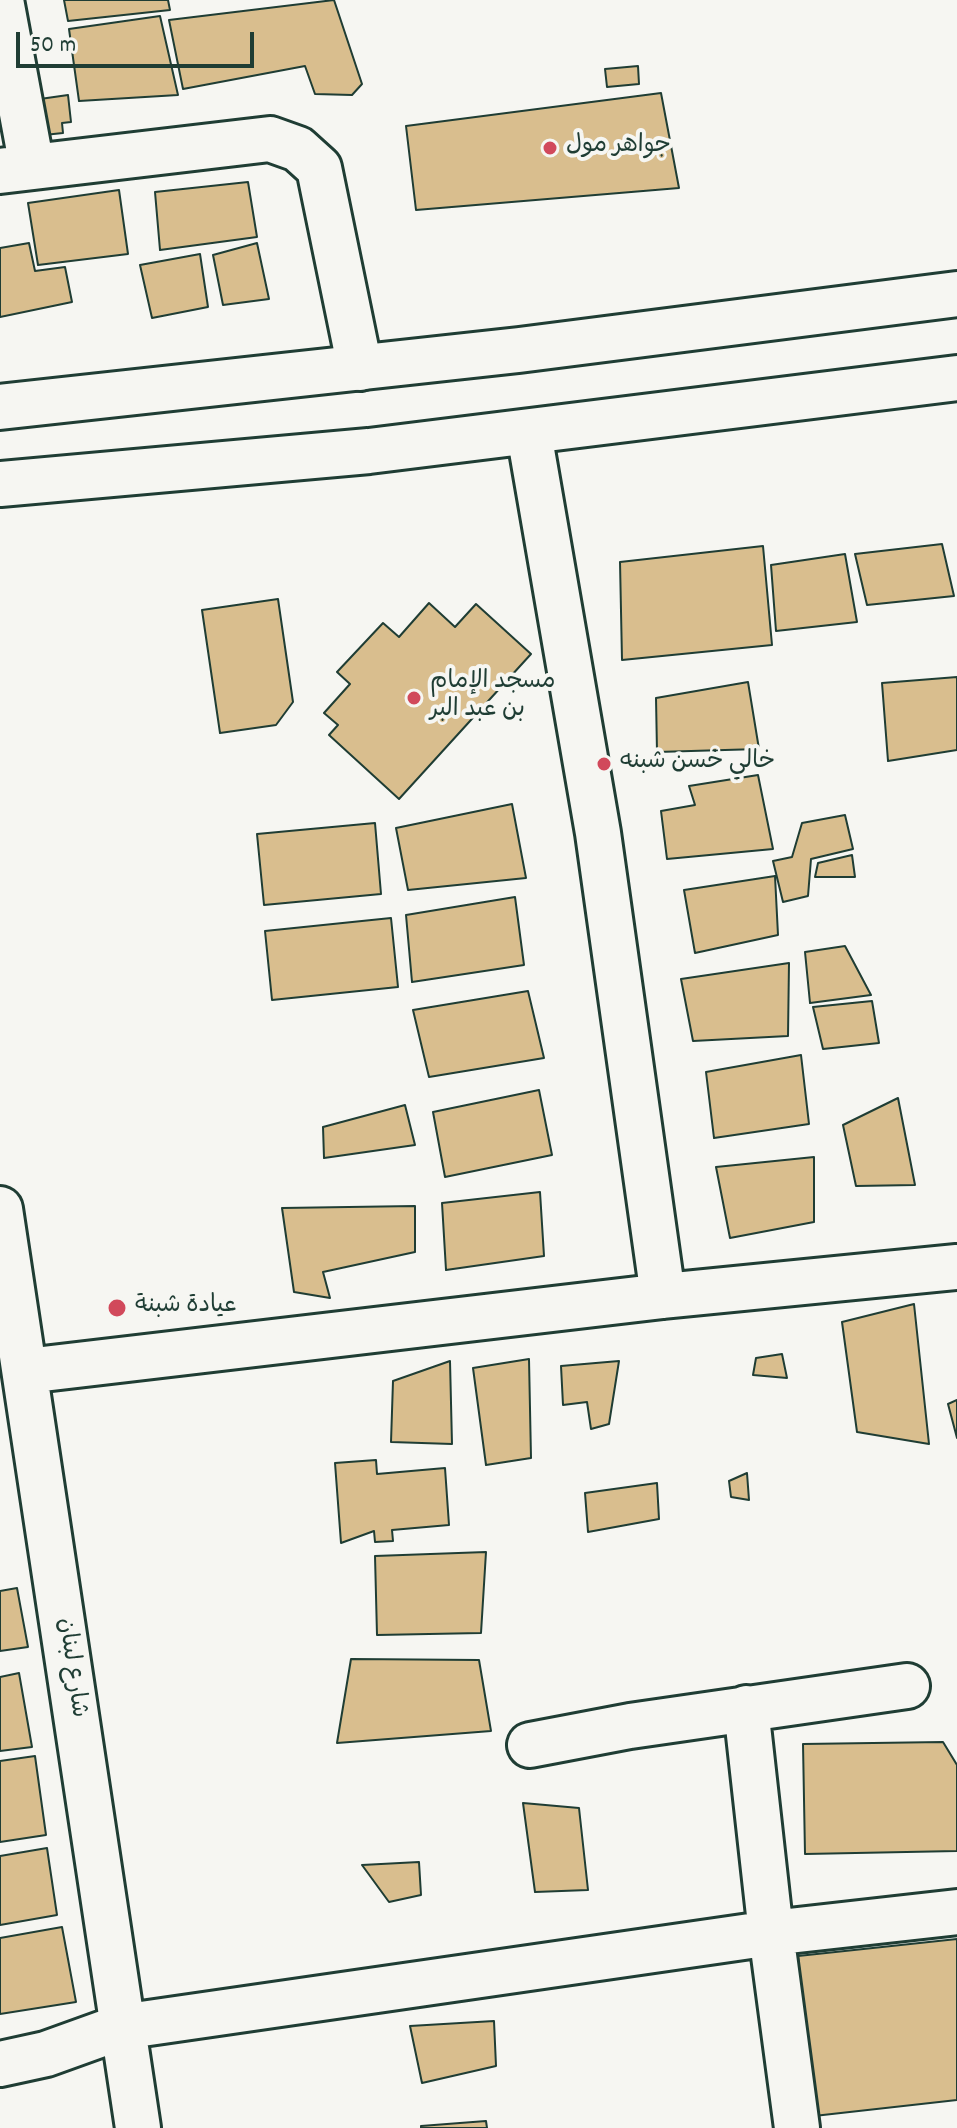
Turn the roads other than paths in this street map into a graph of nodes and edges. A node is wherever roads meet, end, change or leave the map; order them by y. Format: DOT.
graph roads {
  1 [pos="1,0"];
  2 [pos="16,169"];
  3 [pos="957,294"];
  4 [pos="360,368"];
  5 [pos="957,378"];
  6 [pos="0,407"];
  7 [pos="529,433"];
  8 [pos="0,484"];
  9 [pos="2,1229"];
  10 [pos="957,1267"];
  11 [pos="663,1296"];
  12 [pos="26,1371"];
  13 [pos="907,1686"];
  14 [pos="746,1708"];
  15 [pos="530,1745"];
  16 [pos="957,1912"];
  17 [pos="771,1933"];
  18 [pos="121,2027"];
  19 [pos="0,2064"];
  20 [pos="138,2128"];
  21 [pos="797,2128"];
  1 -- 2 [label="street"];
  2 -- 4 [label="street"];
  3 -- 4 [label="street"];
  4 -- 6 [label="street"];
  5 -- 7 [label="street"];
  7 -- 8 [label="street"];
  7 -- 11 [label="street"];
  9 -- 12 [label="street, شارع لبنان"];
  10 -- 11 [label="street"];
  11 -- 12 [label="street"];
  12 -- 18 [label="street, شارع لبنان"];
  13 -- 14 [label="street"];
  14 -- 15 [label="street"];
  14 -- 17 [label="street"];
  16 -- 17 [label="street"];
  17 -- 18 [label="street"];
  17 -- 21 [label="street"];
  18 -- 19 [label="street"];
  18 -- 20 [label="street, شارع لبنان"];
}
